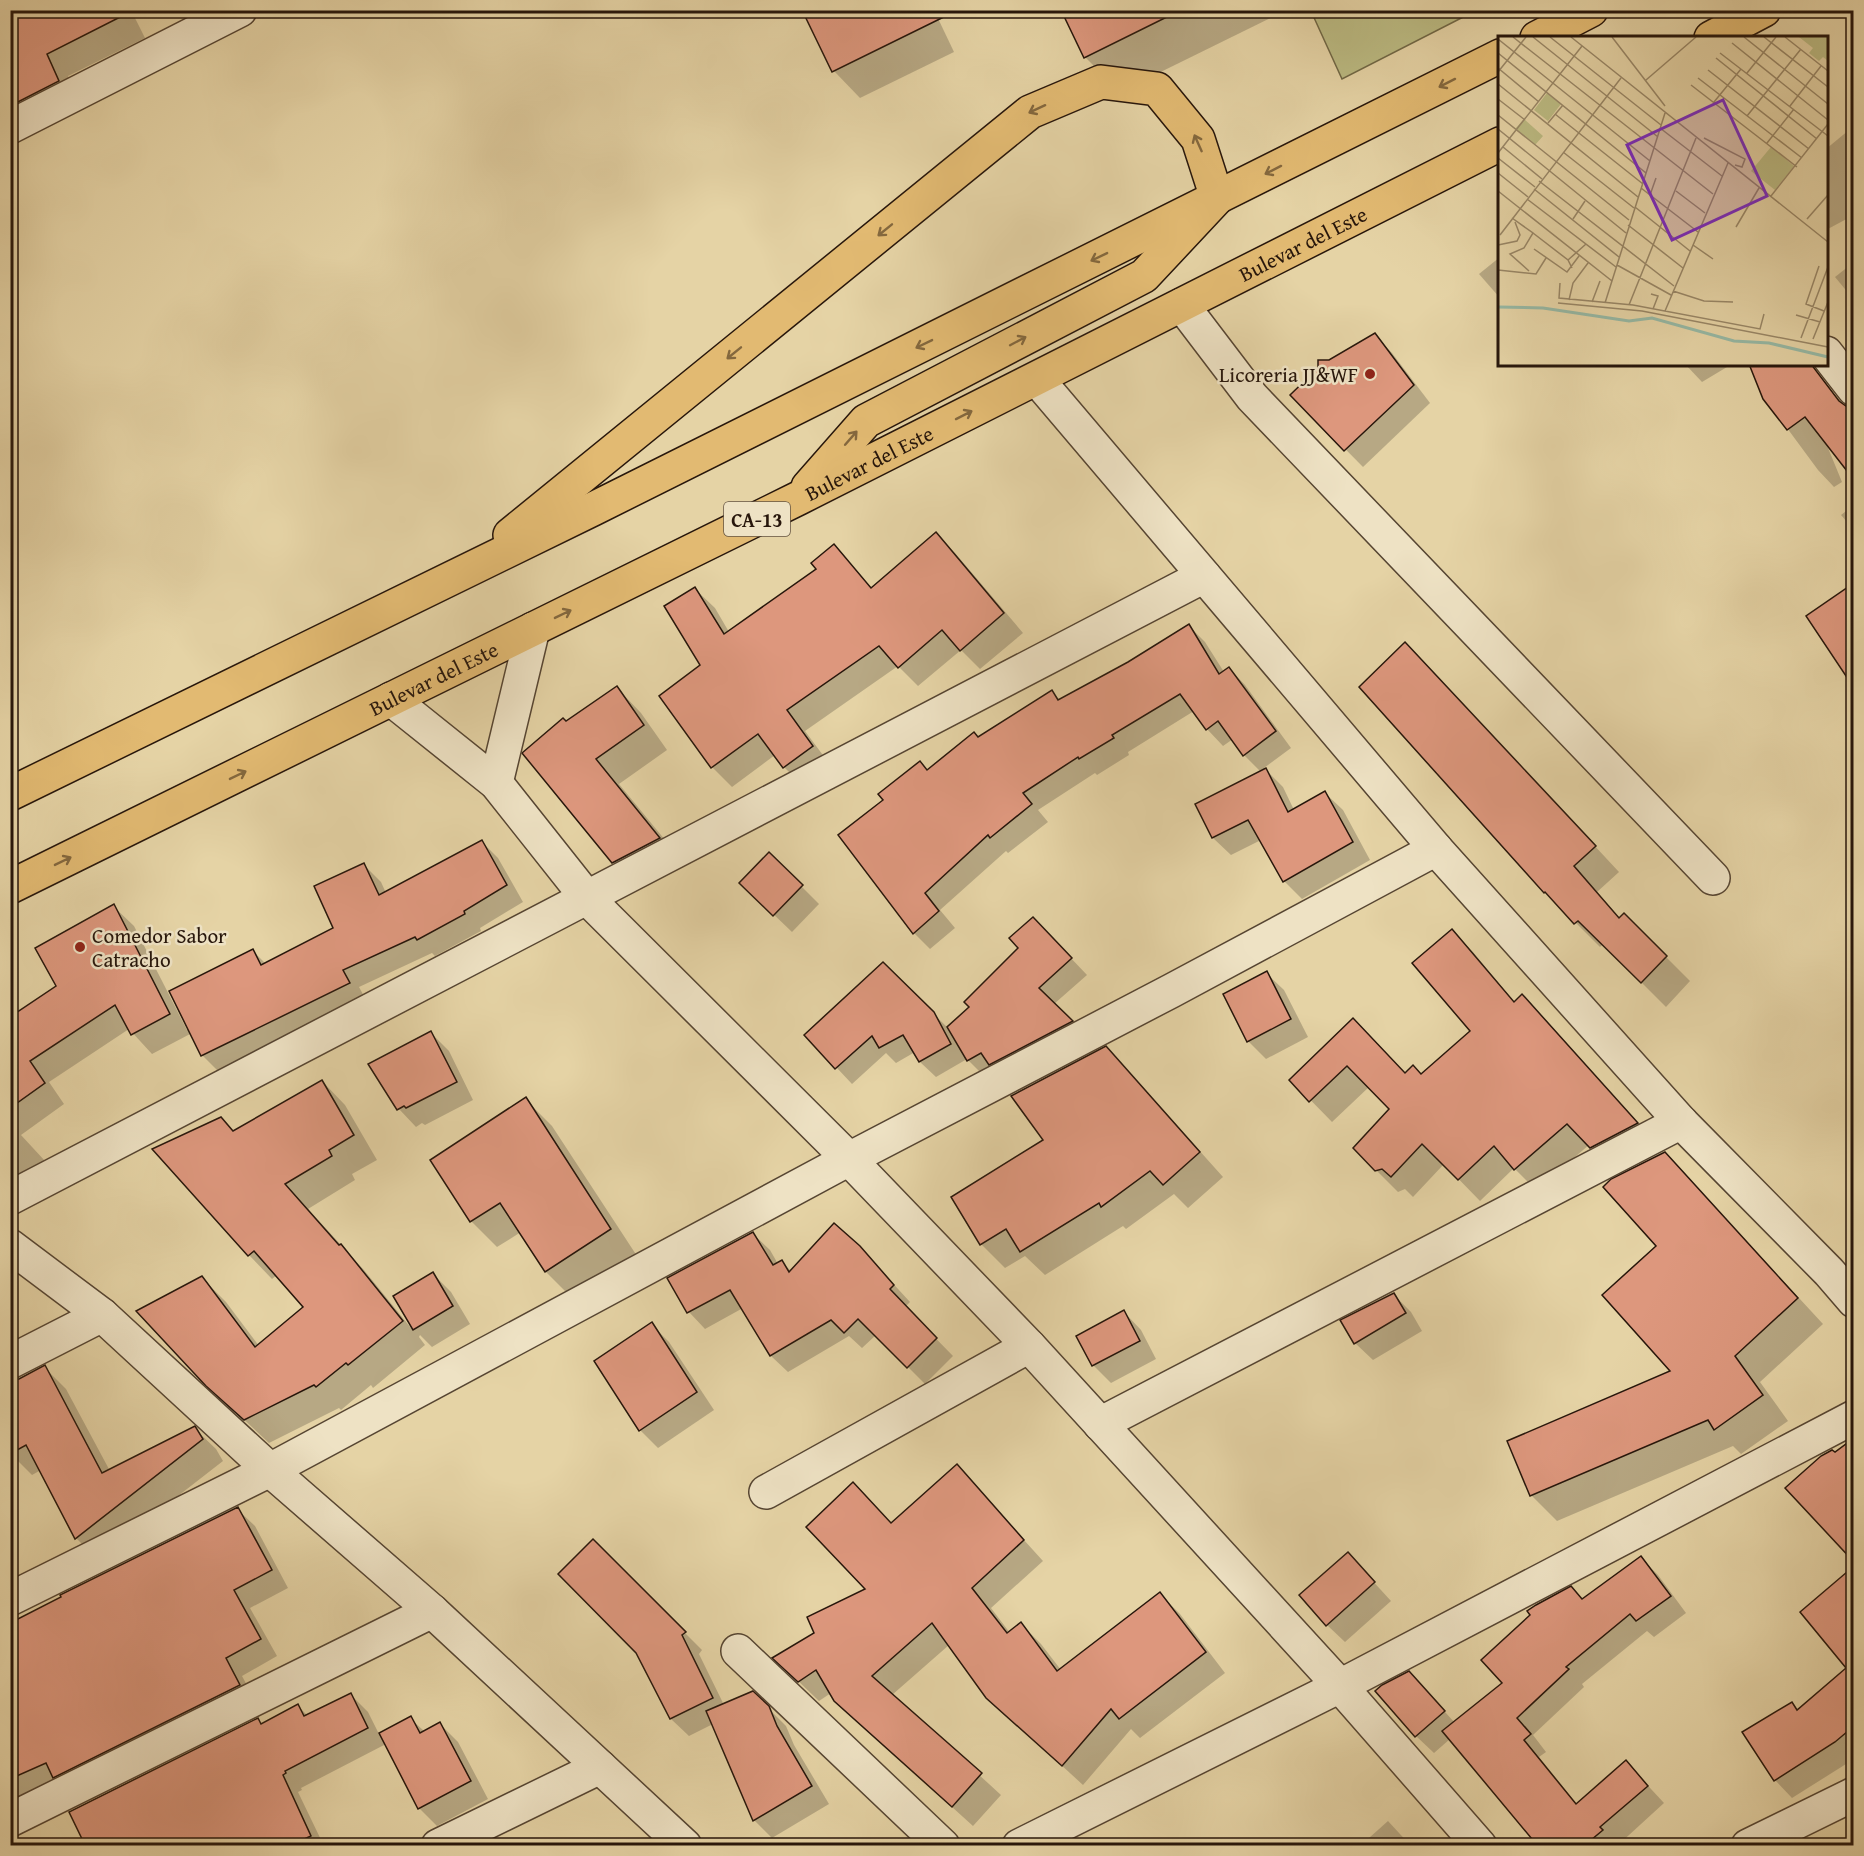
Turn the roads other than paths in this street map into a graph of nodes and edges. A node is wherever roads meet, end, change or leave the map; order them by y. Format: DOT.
graph roads {
  1 [pos="240,10"];
  2 [pos="1591,10"];
  3 [pos="1764,10"];
  4 [pos="1541,36"];
  5 [pos="1715,36"];
  6 [pos="1498,57"];
  7 [pos="10,127"];
  8 [pos="1498,145"];
  9 [pos="1217,198"];
  10 [pos="1182,305"];
  11 [pos="1828,354"];
  12 [pos="1037,378"];
  13 [pos="1854,389"];
  14 [pos="798,498"];
  15 [pos="462,574"];
  16 [pos="1204,576"];
  17 [pos="533,629"];
  18 [pos="391,699"];
  19 [pos="496,783"];
  20 [pos="10,794"];
  21 [pos="1436,849"];
  22 [pos="1713,878"];
  23 [pos="10,887"];
  24 [pos="588,898"];
  25 [pos="1681,1122"];
  26 [pos="849,1159"];
  27 [pos="10,1198"];
  28 [pos="10,1246"];
  29 [pos="1841,1267"];
  30 [pos="1854,1301"];
  31 [pos="102,1315"];
  32 [pos="1029,1346"];
  33 [pos="10,1362"];
  34 [pos="1854,1417"];
  35 [pos="1100,1424"];
  36 [pos="270,1470"];
  37 [pos="766,1492"];
  38 [pos="10,1599"];
  39 [pos="432,1611"];
  40 [pos="738,1651"];
  41 [pos="1340,1686"];
  42 [pos="600,1767"];
  43 [pos="1854,1794"];
  44 [pos="10,1820"];
  45 [pos="438,1845"];
  46 [pos="685,1845"];
  47 [pos="943,1845"];
  48 [pos="1019,1845"];
  49 [pos="1480,1845"];
  50 [pos="1748,1845"];
  1 -- 7 [label="street"];
  2 -- 4 [label="highway"];
  3 -- 5 [label="highway"];
  6 -- 9 [label="highway, one-way"];
  8 -- 10 [label="highway, Bulevar del Este / CA-13"];
  14 -- 9 [label="highway, one-way"];
  9 -- 15 [label="highway, one-way"];
  9 -- 15 [label="highway, one-way"];
  10 -- 12 [label="highway, Bulevar del Este / CA-13"];
  10 -- 22 [label="street"];
  11 -- 13 [label="street"];
  14 -- 12 [label="highway, Bulevar del Este / CA-13, one-way"];
  12 -- 16 [label="street"];
  17 -- 14 [label="highway, Bulevar del Este / CA-13, one-way"];
  15 -- 20 [label="highway"];
  16 -- 21 [label="street"];
  16 -- 24 [label="street"];
  17 -- 18 [label="highway, Bulevar del Este / CA-13"];
  17 -- 19 [label="street"];
  18 -- 19 [label="street"];
  23 -- 18 [label="highway, Bulevar del Este / CA-13, one-way"];
  19 -- 24 [label="street"];
  21 -- 25 [label="street"];
  21 -- 26 [label="street"];
  24 -- 26 [label="street"];
  24 -- 27 [label="street"];
  25 -- 29 [label="street"];
  25 -- 35 [label="street"];
  26 -- 32 [label="street"];
  26 -- 36 [label="street"];
  28 -- 31 [label="street"];
  29 -- 30 [label="street"];
  31 -- 33 [label="street"];
  31 -- 36 [label="street"];
  32 -- 35 [label="street"];
  32 -- 37 [label="street"];
  34 -- 41 [label="street"];
  35 -- 41 [label="street"];
  36 -- 38 [label="street"];
  36 -- 39 [label="street"];
  39 -- 42 [label="street"];
  39 -- 44 [label="street"];
  40 -- 47 [label="street"];
  41 -- 48 [label="street"];
  41 -- 49 [label="street"];
  42 -- 45 [label="street"];
  42 -- 46 [label="street"];
  43 -- 50 [label="street"];
}
